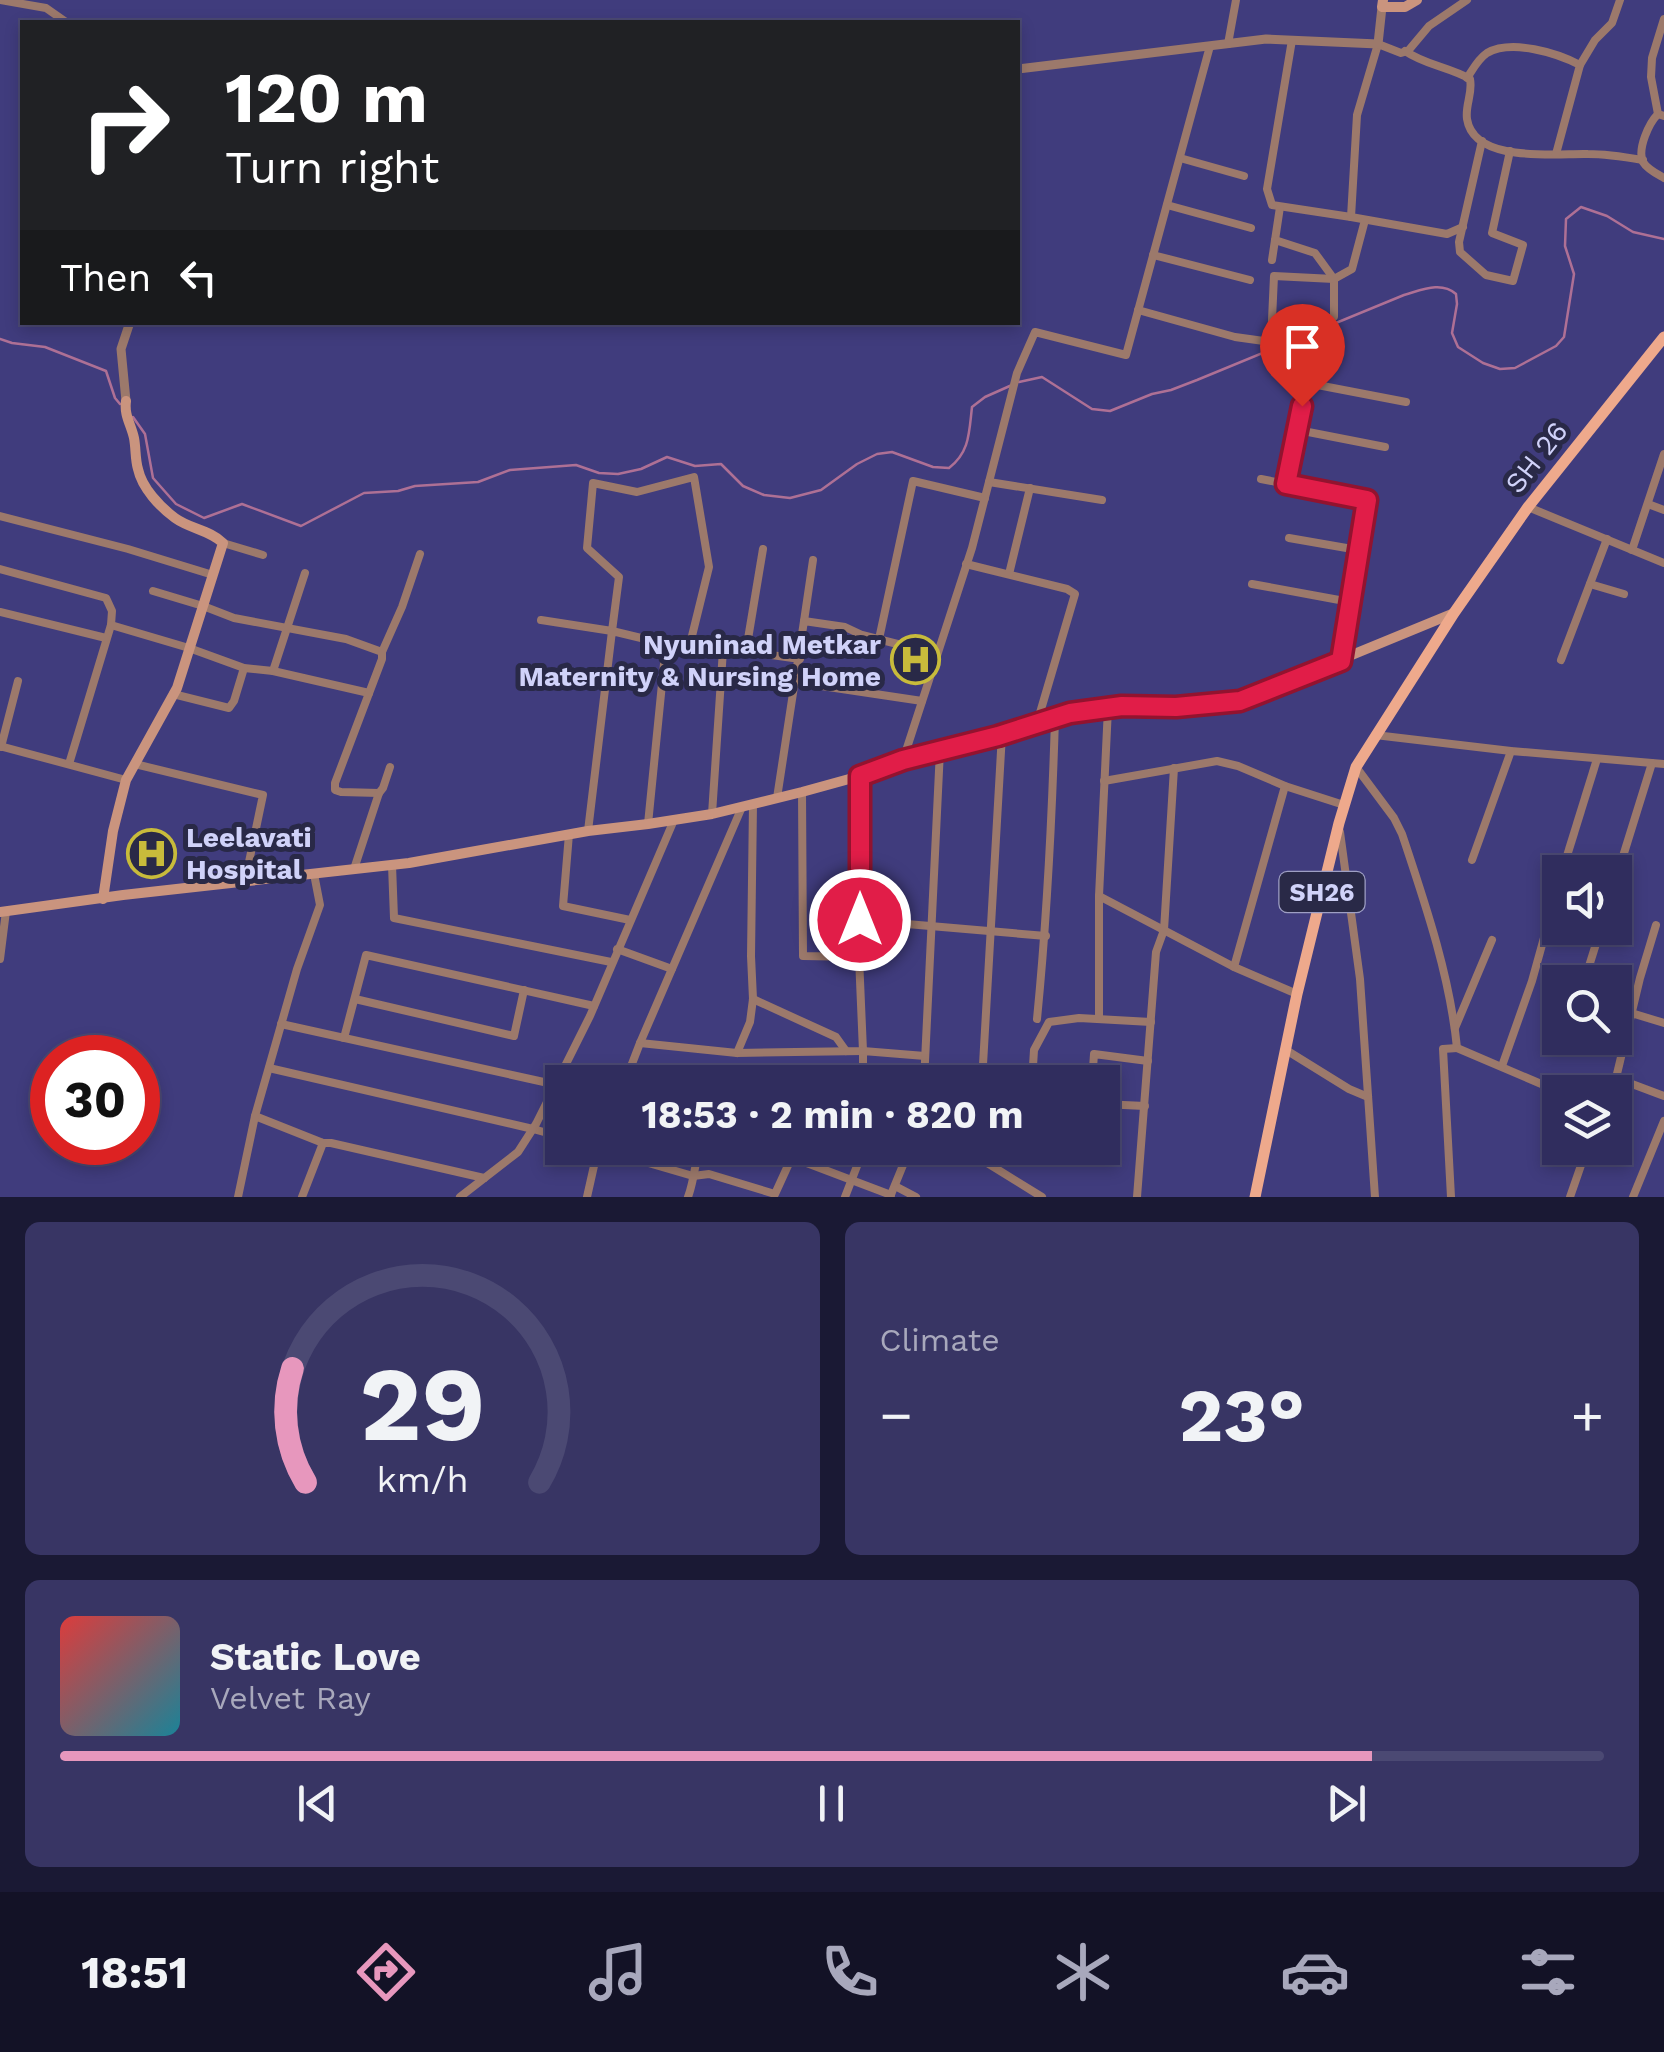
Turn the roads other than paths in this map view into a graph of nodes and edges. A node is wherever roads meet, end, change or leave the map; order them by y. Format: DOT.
graph roads {
  1 [pos="0,0"];
  2 [pos="1236,0"];
  3 [pos="1416,0"];
  4 [pos="1467,0"];
  5 [pos="1620,0"];
  6 [pos="1383,4"];
  7 [pos="1664,19"];
  8 [pos="63,20"];
  9 [pos="1292,40"];
  10 [pos="1228,44"];
  11 [pos="1378,44"];
  12 [pos="1210,46"];
  13 [pos="1405,52"];
  14 [pos="1580,65"];
  15 [pos="1020,69"];
  16 [pos="1468,78"];
  17 [pos="1661,115"];
  18 [pos="1482,141"];
  19 [pos="1510,151"];
  20 [pos="1556,154"];
  21 [pos="1180,158"];
  22 [pos="1643,160"];
  23 [pos="1244,176"];
  24 [pos="1664,178"];
  25 [pos="1167,206"];
  26 [pos="1280,207"];
  27 [pos="1351,217"];
  28 [pos="1364,220"];
  29 [pos="1463,226"];
  30 [pos="1251,228"];
  31 [pos="1275,240"];
  32 [pos="1154,255"];
  33 [pos="1272,260"];
  34 [pos="1334,278"];
  35 [pos="1250,280"];
  36 [pos="1138,310"];
  37 [pos="129,325"];
  38 [pos="1664,336"];
  39 [pos="1271,342"];
  40 [pos="1658,355"];
  41 [pos="1406,402"];
  42 [pos="125,406"];
  43 [pos="1298,430"];
  44 [pos="1385,447"];
  45 [pos="1664,454"];
  46 [pos="1261,479"];
  47 [pos="989,482"];
  48 [pos="1286,484"];
  49 [pos="1030,488"];
  50 [pos="985,498"];
  51 [pos="1102,500"];
  52 [pos="1648,504"];
  53 [pos="1528,507"];
  54 [pos="1664,510"];
  55 [pos="0,516"];
  56 [pos="1289,538"];
  57 [pos="1607,539"];
  58 [pos="224,543"];
  59 [pos="762,549"];
  60 [pos="1358,550"];
  61 [pos="1632,550"];
  62 [pos="420,554"];
  63 [pos="263,555"];
  64 [pos="813,560"];
  65 [pos="1664,562"];
  66 [pos="966,564"];
  67 [pos="0,570"];
  68 [pos="306,573"];
  69 [pos="1009,574"];
  70 [pos="213,575"];
  71 [pos="1252,584"];
  72 [pos="1590,584"];
  73 [pos="153,591"];
  74 [pos="1624,594"];
  75 [pos="1350,602"];
  76 [pos="203,606"];
  77 [pos="0,612"];
  78 [pos="1454,613"];
  79 [pos="541,620"];
  80 [pos="804,621"];
  81 [pos="111,625"];
  82 [pos="287,627"];
  83 [pos="612,632"];
  84 [pos="106,638"];
  85 [pos="879,639"];
  86 [pos="666,644"];
  87 [pos="690,644"];
  88 [pos="189,648"];
  89 [pos="723,650"];
  90 [pos="746,651"];
  91 [pos="382,652"];
  92 [pos="937,654"];
  93 [pos="800,659"];
  94 [pos="1561,660"];
  95 [pos="1341,661"];
  96 [pos="244,668"];
  97 [pos="274,671"];
  98 [pos="18,681"];
  99 [pos="796,682"];
  100 [pos="369,693"];
  101 [pos="173,694"];
  102 [pos="922,701"];
  103 [pos="1108,708"];
  104 [pos="1054,718"];
  105 [pos="1038,723"];
  106 [pos="1002,734"];
  107 [pos="1375,734"];
  108 [pos="1,746"];
  109 [pos="940,750"];
  110 [pos="1511,751"];
  111 [pos="1597,759"];
  112 [pos="903,760"];
  113 [pos="1652,763"];
  114 [pos="69,764"];
  115 [pos="135,764"];
  116 [pos="1664,764"];
  117 [pos="390,766"];
  118 [pos="1356,767"];
  119 [pos="1174,768"];
  120 [pos="860,776"];
  121 [pos="126,780"];
  122 [pos="1104,780"];
  123 [pos="1285,786"];
  124 [pos="802,792"];
  125 [pos="379,793"];
  126 [pos="777,798"];
  127 [pos="1344,805"];
  128 [pos="748,806"];
  129 [pos="712,814"];
  130 [pos="674,820"];
  131 [pos="1339,823"];
  132 [pos="648,824"];
  133 [pos="588,831"];
  134 [pos="569,834"];
  135 [pos="1567,855"];
  136 [pos="1623,855"];
  137 [pos="1472,860"];
  138 [pos="392,865"];
  139 [pos="354,869"];
  140 [pos="314,874"];
  141 [pos="245,882"];
  142 [pos="1099,896"];
  143 [pos="103,899"];
  144 [pos="3,912"];
  145 [pos="630,920"];
  146 [pos="860,920"];
  147 [pos="1656,925"];
  148 [pos="932,926"];
  149 [pos="1164,930"];
  150 [pos="990,932"];
  151 [pos="1046,936"];
  152 [pos="1492,940"];
  153 [pos="1542,945"];
  154 [pos="617,949"];
  155 [pos="859,957"];
  156 [pos="0,959"];
  157 [pos="612,962"];
  158 [pos="1234,967"];
  159 [pos="672,969"];
  160 [pos="524,990"];
  161 [pos="1298,994"];
  162 [pos="354,999"];
  163 [pos="754,999"];
  164 [pos="594,1006"];
  165 [pos="1632,1014"];
  166 [pos="1037,1018"];
  167 [pos="1099,1019"];
  168 [pos="1151,1022"];
  169 [pos="1664,1023"];
  170 [pos="281,1024"];
  171 [pos="1455,1028"];
  172 [pos="344,1038"];
  173 [pos="640,1043"];
  174 [pos="1457,1048"];
  175 [pos="1286,1050"];
  176 [pos="846,1051"];
  177 [pos="863,1052"];
  178 [pos="736,1053"];
  179 [pos="926,1056"];
  180 [pos="1148,1061"];
  181 [pos="568,1065"];
  182 [pos="632,1065"];
  183 [pos="862,1065"];
  184 [pos="925,1065"];
  185 [pos="983,1065"];
  186 [pos="1033,1065"];
  187 [pos="1093,1065"];
  188 [pos="1502,1066"];
  189 [pos="269,1068"];
  190 [pos="545,1083"];
  191 [pos="1542,1084"];
  192 [pos="1632,1084"];
  193 [pos="1664,1096"];
  194 [pos="1368,1097"];
  195 [pos="1120,1105"];
  196 [pos="1145,1106"];
  197 [pos="545,1109"];
  198 [pos="255,1116"];
  199 [pos="1664,1120"];
  200 [pos="533,1128"];
  201 [pos="545,1132"];
  202 [pos="323,1142"];
  203 [pos="595,1165"];
  204 [pos="656,1165"];
  205 [pos="696,1165"];
  206 [pos="789,1165"];
  207 [pos="822,1165"];
  208 [pos="858,1165"];
  209 [pos="903,1165"];
  210 [pos="990,1165"];
  211 [pos="1581,1165"];
  212 [pos="693,1176"];
  213 [pos="484,1178"];
  214 [pos="853,1180"];
  215 [pos="750,1186"];
  216 [pos="892,1193"];
  217 [pos="775,1194"];
  218 [pos="589,1196"];
  219 [pos="238,1197"];
  220 [pos="302,1197"];
  221 [pos="460,1197"];
  222 [pos="688,1197"];
  223 [pos="747,1197"];
  224 [pos="787,1197"];
  225 [pos="844,1197"];
  226 [pos="916,1197"];
  227 [pos="1042,1197"];
  228 [pos="1137,1197"];
  229 [pos="1255,1197"];
  230 [pos="1375,1197"];
  231 [pos="1451,1197"];
  232 [pos="1570,1197"];
  233 [pos="1633,1197"];
  1 -- 8 [label="street"];
  2 -- 10 [label="street"];
  3 -- 6 [label="main road"];
  4 -- 13 [label="street"];
  5 -- 14 [label="street"];
  6 -- 11 [label="street"];
  7 -- 17 [label="street"];
  9 -- 10 [label="street"];
  9 -- 11 [label="street"];
  9 -- 26 [label="street"];
  10 -- 12 [label="street"];
  11 -- 13 [label="street"];
  11 -- 27 [label="street"];
  12 -- 15 [label="street"];
  12 -- 21 [label="street"];
  13 -- 16 [label="street"];
  14 -- 16 [label="street"];
  14 -- 20 [label="street"];
  16 -- 18 [label="street"];
  17 -- 22 [label="street"];
  18 -- 19 [label="street"];
  18 -- 29 [label="street"];
  19 -- 20 [label="street"];
  19 -- 29 [label="street"];
  20 -- 22 [label="street"];
  21 -- 23 [label="street"];
  21 -- 25 [label="street"];
  22 -- 24 [label="street"];
  25 -- 30 [label="street"];
  25 -- 32 [label="street"];
  26 -- 27 [label="street"];
  26 -- 31 [label="street"];
  27 -- 28 [label="street"];
  28 -- 29 [label="street"];
  28 -- 34 [label="street"];
  31 -- 33 [label="street"];
  31 -- 34 [label="street"];
  32 -- 35 [label="street"];
  32 -- 36 [label="street"];
  34 -- 39 [label="street"];
  34 -- 39 [label="street"];
  36 -- 39 [label="street"];
  36 -- 47 [label="street"];
  37 -- 42 [label="street"];
  38 -- 40 [label="main road, SH 26 / SH26"];
  40 -- 53 [label="main road, SH 26 / SH26"];
  41 -- 43 [label="street"];
  42 -- 58 [label="main road"];
  43 -- 44 [label="street"];
  43 -- 48 [label="street"];
  45 -- 52 [label="street"];
  46 -- 48 [label="street"];
  47 -- 49 [label="street"];
  47 -- 50 [label="street"];
  48 -- 60 [label="street"];
  49 -- 51 [label="street"];
  49 -- 69 [label="street"];
  50 -- 66 [label="street"];
  50 -- 85 [label="street"];
  52 -- 54 [label="street"];
  52 -- 61 [label="street"];
  53 -- 57 [label="street"];
  53 -- 78 [label="main road, SH 26 / SH26"];
  55 -- 70 [label="street"];
  56 -- 60 [label="street"];
  57 -- 61 [label="street"];
  57 -- 72 [label="street"];
  58 -- 63 [label="street"];
  58 -- 70 [label="main road"];
  59 -- 90 [label="street"];
  60 -- 75 [label="street"];
  61 -- 65 [label="street"];
  62 -- 91 [label="street"];
  64 -- 80 [label="street"];
  66 -- 69 [label="street"];
  66 -- 92 [label="street"];
  67 -- 81 [label="street"];
  68 -- 82 [label="street"];
  69 -- 105 [label="street"];
  70 -- 76 [label="main road"];
  71 -- 75 [label="street"];
  72 -- 74 [label="street"];
  72 -- 94 [label="street"];
  73 -- 76 [label="street"];
  75 -- 95 [label="street"];
  76 -- 82 [label="street"];
  76 -- 88 [label="main road"];
  77 -- 84 [label="street"];
  78 -- 95 [label="main road"];
  78 -- 107 [label="main road, SH26"];
  79 -- 83 [label="street"];
  80 -- 85 [label="street"];
  80 -- 93 [label="street"];
  81 -- 84 [label="street"];
  81 -- 88 [label="street"];
  82 -- 91 [label="street"];
  82 -- 97 [label="street"];
  83 -- 86 [label="street"];
  83 -- 87 [label="street"];
  83 -- 133 [label="street"];
  84 -- 114 [label="street"];
  85 -- 92 [label="street"];
  86 -- 87 [label="street"];
  86 -- 132 [label="street"];
  87 -- 89 [label="street"];
  88 -- 96 [label="street"];
  88 -- 101 [label="main road"];
  89 -- 90 [label="street"];
  89 -- 129 [label="street"];
  90 -- 93 [label="street"];
  91 -- 100 [label="street"];
  92 -- 102 [label="street"];
  93 -- 99 [label="street"];
  95 -- 103 [label="main road"];
  96 -- 97 [label="street"];
  96 -- 101 [label="street"];
  97 -- 100 [label="street"];
  98 -- 108 [label="street"];
  99 -- 102 [label="street"];
  99 -- 126 [label="street"];
  100 -- 125 [label="street"];
  101 -- 115 [label="main road"];
  102 -- 112 [label="street"];
  103 -- 104 [label="main road"];
  103 -- 122 [label="street"];
  104 -- 105 [label="main road"];
  104 -- 151 [label="street"];
  105 -- 106 [label="main road"];
  106 -- 109 [label="main road"];
  106 -- 150 [label="street"];
  107 -- 110 [label="street"];
  107 -- 118 [label="main road, SH26"];
  108 -- 114 [label="street"];
  109 -- 112 [label="main road"];
  109 -- 148 [label="street"];
  110 -- 111 [label="street"];
  110 -- 137 [label="street"];
  111 -- 113 [label="street"];
  111 -- 135 [label="street"];
  112 -- 120 [label="main road"];
  113 -- 116 [label="street"];
  113 -- 136 [label="street"];
  114 -- 121 [label="street"];
  115 -- 121 [label="main road"];
  115 -- 141 [label="street"];
  117 -- 125 [label="street"];
  118 -- 127 [label="main road, SH26"];
  118 -- 171 [label="street"];
  119 -- 122 [label="street"];
  119 -- 123 [label="street"];
  119 -- 149 [label="street"];
  120 -- 124 [label="main road"];
  120 -- 146 [label="street"];
  121 -- 143 [label="main road"];
  122 -- 142 [label="street"];
  123 -- 127 [label="street"];
  123 -- 158 [label="street"];
  124 -- 126 [label="main road"];
  124 -- 155 [label="street"];
  125 -- 139 [label="street"];
  126 -- 128 [label="main road"];
  127 -- 131 [label="main road, SH26"];
  128 -- 129 [label="main road"];
  128 -- 159 [label="street"];
  128 -- 163 [label="street"];
  129 -- 130 [label="main road"];
  130 -- 132 [label="main road"];
  130 -- 145 [label="street"];
  131 -- 161 [label="main road, SH26"];
  131 -- 194 [label="street"];
  132 -- 133 [label="main road"];
  133 -- 134 [label="main road"];
  134 -- 138 [label="main road"];
  134 -- 145 [label="street"];
  138 -- 139 [label="main road"];
  138 -- 157 [label="street"];
  139 -- 140 [label="main road"];
  140 -- 141 [label="main road"];
  140 -- 170 [label="street"];
  141 -- 143 [label="main road"];
  142 -- 149 [label="street"];
  142 -- 167 [label="street"];
  143 -- 144 [label="main road"];
  144 -- 156 [label="street"];
  145 -- 154 [label="street"];
  146 -- 148 [label="street"];
  146 -- 155 [label="street"];
  147 -- 165 [label="street"];
  148 -- 150 [label="street"];
  148 -- 179 [label="street"];
  149 -- 158 [label="street"];
  149 -- 168 [label="street"];
  150 -- 151 [label="street"];
  150 -- 185 [label="street"];
  151 -- 166 [label="street"];
  152 -- 171 [label="street"];
  153 -- 188 [label="street"];
  154 -- 157 [label="street"];
  154 -- 159 [label="street"];
  155 -- 177 [label="street"];
  157 -- 164 [label="street"];
  158 -- 161 [label="street"];
  159 -- 173 [label="street"];
  160 -- 162 [label="street"];
  160 -- 162 [label="street"];
  160 -- 164 [label="street"];
  161 -- 175 [label="main road, SH26"];
  162 -- 172 [label="street"];
  163 -- 176 [label="street"];
  163 -- 178 [label="street"];
  164 -- 181 [label="street"];
  165 -- 169 [label="street"];
  167 -- 168 [label="street"];
  167 -- 186 [label="street"];
  168 -- 180 [label="street"];
  170 -- 172 [label="street"];
  170 -- 189 [label="street"];
  171 -- 174 [label="street"];
  172 -- 190 [label="street"];
  173 -- 178 [label="street"];
  173 -- 182 [label="street"];
  174 -- 188 [label="street"];
  174 -- 231 [label="street"];
  175 -- 194 [label="street"];
  175 -- 229 [label="main road, SH26"];
  176 -- 177 [label="street"];
  176 -- 178 [label="street"];
  177 -- 179 [label="street"];
  177 -- 183 [label="street"];
  179 -- 184 [label="street"];
  180 -- 187 [label="street"];
  180 -- 196 [label="street"];
  188 -- 191 [label="street"];
  189 -- 198 [label="street"];
  189 -- 200 [label="street"];
  192 -- 193 [label="street"];
  194 -- 230 [label="street"];
  195 -- 196 [label="street"];
  196 -- 228 [label="street"];
  197 -- 200 [label="street"];
  198 -- 202 [label="street"];
  198 -- 219 [label="street"];
  199 -- 233 [label="street"];
  200 -- 201 [label="street"];
  200 -- 213 [label="street"];
  202 -- 213 [label="street"];
  202 -- 220 [label="street"];
  203 -- 218 [label="street"];
  204 -- 212 [label="street"];
  205 -- 212 [label="street"];
  206 -- 217 [label="street"];
  207 -- 214 [label="street"];
  208 -- 214 [label="street"];
  209 -- 216 [label="street"];
  210 -- 227 [label="street"];
  211 -- 232 [label="street"];
  212 -- 215 [label="street"];
  212 -- 222 [label="street"];
  213 -- 221 [label="street"];
  214 -- 216 [label="street"];
  214 -- 225 [label="street"];
  215 -- 217 [label="street"];
  215 -- 223 [label="street"];
  216 -- 226 [label="street"];
  217 -- 224 [label="street"];
}
